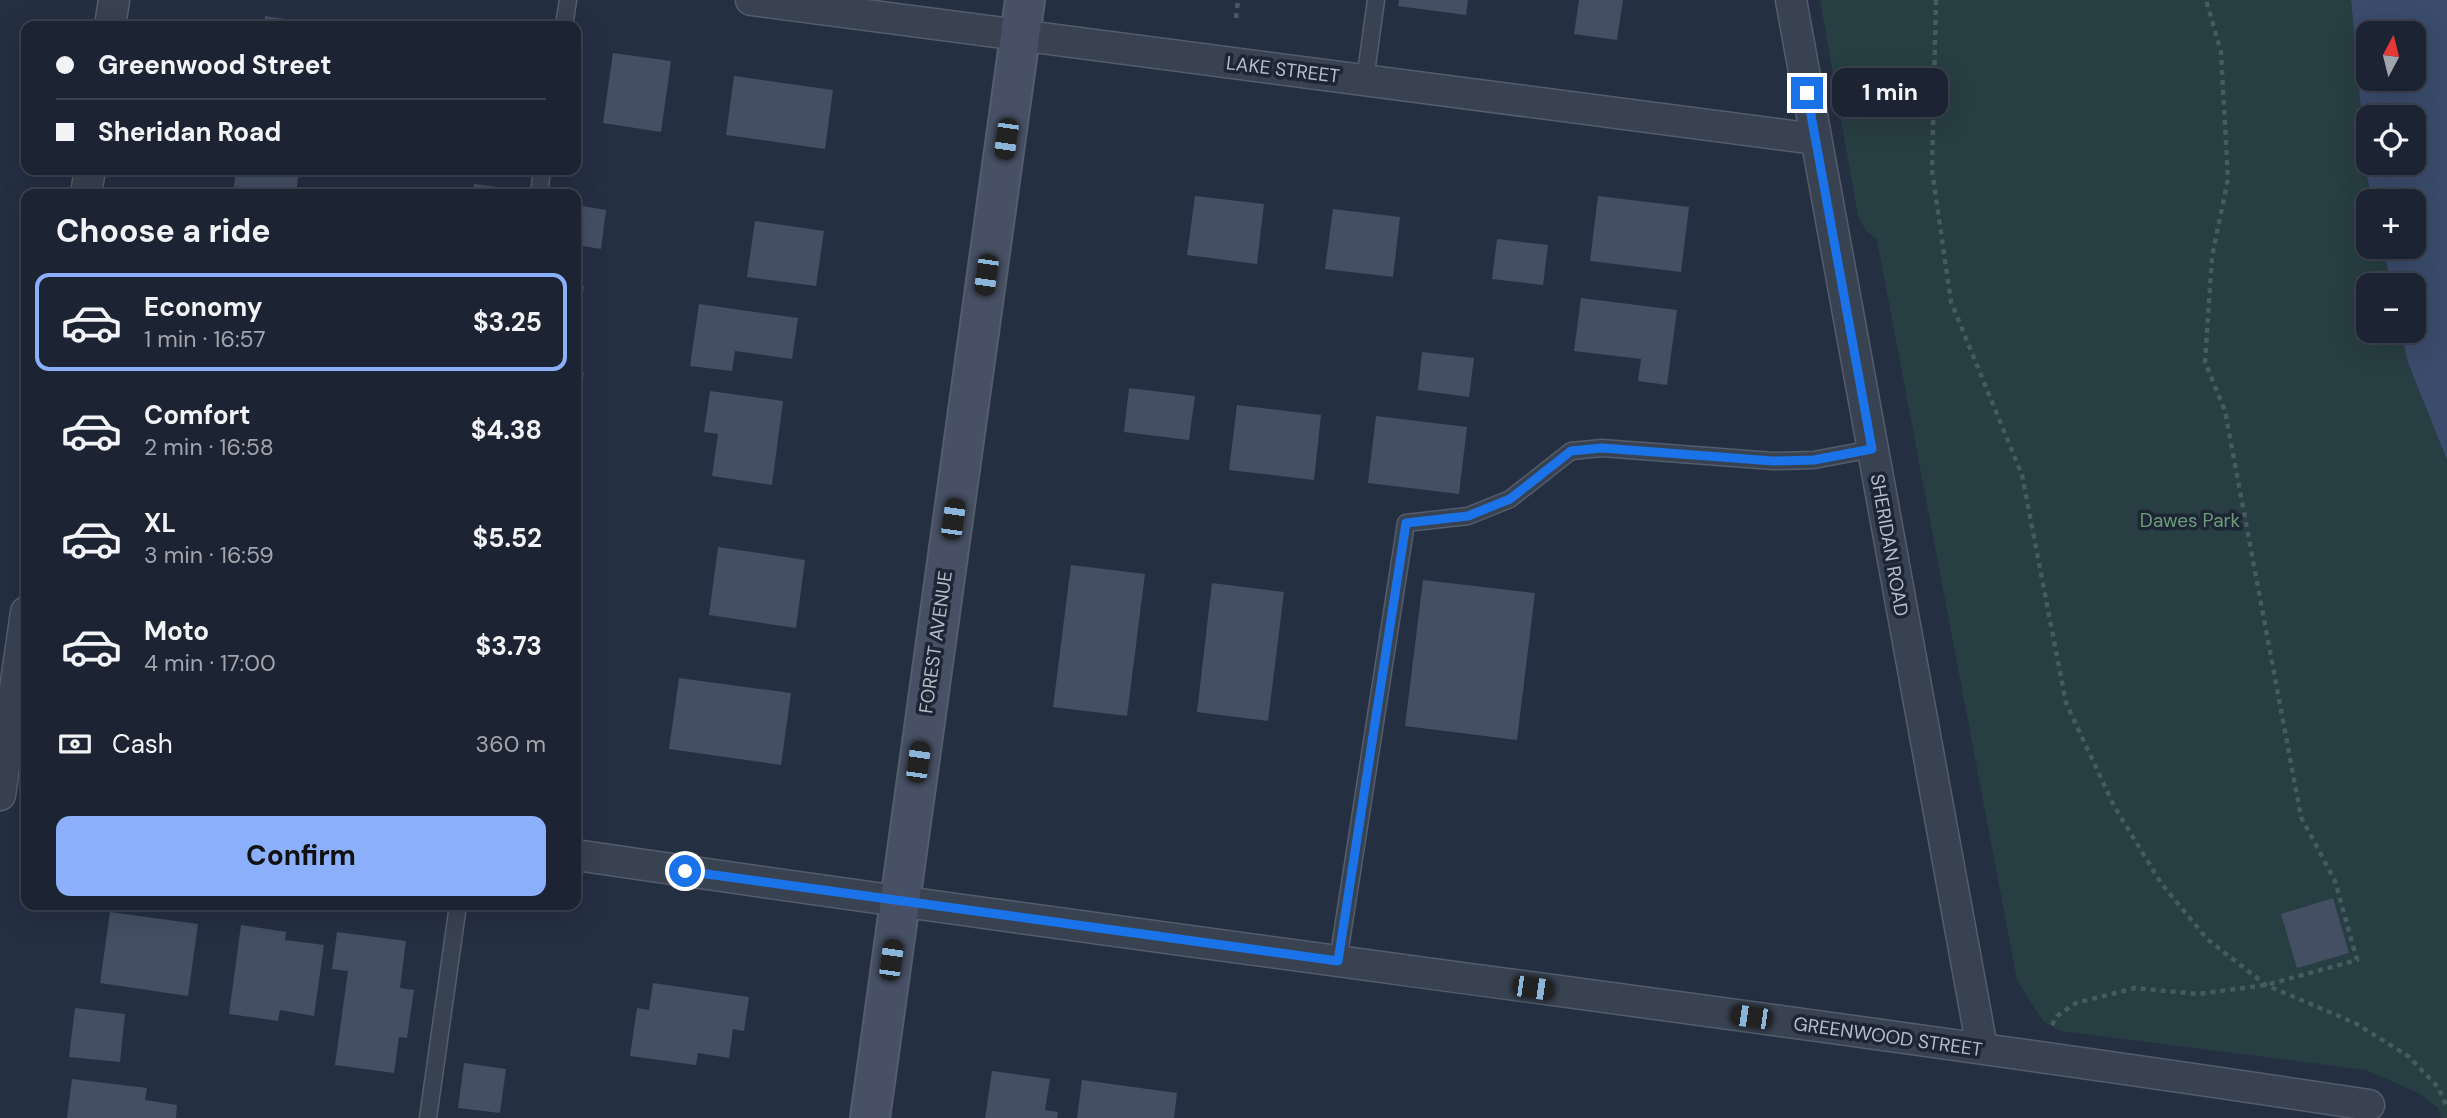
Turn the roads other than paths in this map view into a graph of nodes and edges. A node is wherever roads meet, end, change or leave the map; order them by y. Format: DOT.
graph roads {
  1 [pos="114,0"];
  2 [pos="568,0"];
  3 [pos="751,0"];
  4 [pos="1377,0"];
  5 [pos="1791,0"];
  6 [pos="1023,17"];
  7 [pos="111,21"];
  8 [pos="565,21"];
  9 [pos="1365,80"];
  10 [pos="1815,139"];
  11 [pos="1872,449"];
  12 [pos="21,656"];
  13 [pos="7,780"];
  14 [pos="581,856"];
  15 [pos="899,902"];
  16 [pos="457,910"];
  17 [pos="1338,961"];
  18 [pos="1982,1048"];
  19 [pos="2368,1105"];
  20 [pos="428,1118"];
  21 [pos="870,1118"];
  1 -- 7 [label="street"];
  2 -- 8 [label="lane"];
  3 -- 6 [label="street, LAKE STREET"];
  4 -- 9 [label="lane"];
  5 -- 10 [label="street, SHERIDAN ROAD"];
  6 -- 9 [label="street, LAKE STREET"];
  6 -- 15 [label="main road, FOREST AVENUE"];
  9 -- 10 [label="street, LAKE STREET"];
  10 -- 11 [label="street, SHERIDAN ROAD"];
  11 -- 17 [label="lane"];
  11 -- 18 [label="street, SHERIDAN ROAD"];
  12 -- 13 [label="street"];
  14 -- 15 [label="street, GREENWOOD STREET"];
  15 -- 17 [label="street, GREENWOOD STREET"];
  15 -- 21 [label="main road, FOREST AVENUE"];
  16 -- 20 [label="lane"];
  17 -- 18 [label="street, GREENWOOD STREET"];
  18 -- 19 [label="street, GREENWOOD STREET"];
}
